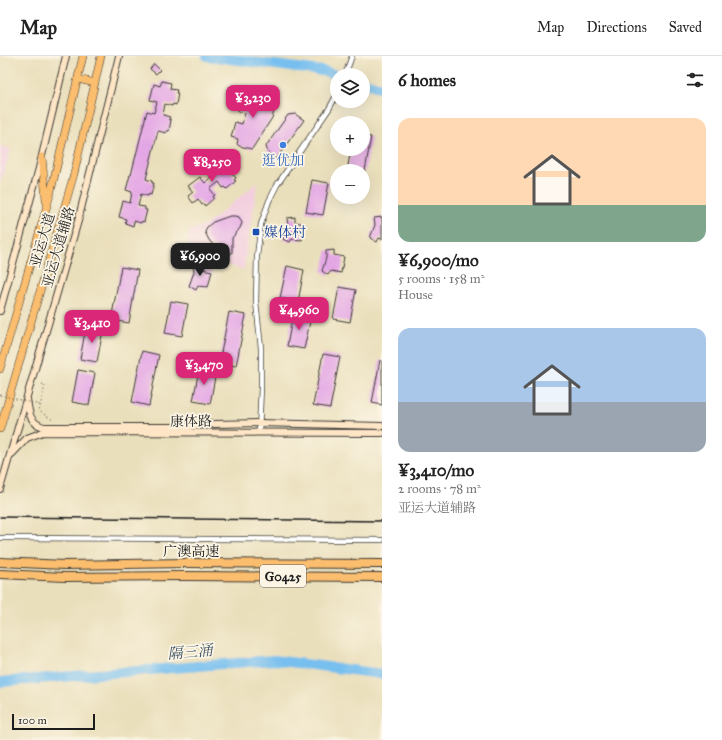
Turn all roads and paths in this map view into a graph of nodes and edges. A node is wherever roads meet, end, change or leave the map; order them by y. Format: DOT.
graph roads {
  1 [pos="66,56"];
  2 [pos="119,56"];
  3 [pos="352,56"];
  4 [pos="83,57"];
  5 [pos="101,60"];
  6 [pos="348,68"];
  7 [pos="78,79"];
  8 [pos="95,83"];
  9 [pos="330,106"];
  10 [pos="42,157"];
  11 [pos="47,205"];
  12 [pos="0,311"];
  13 [pos="0,369"];
  14 [pos="42,384"];
  15 [pos="0,395"];
  16 [pos="26,397"];
  17 [pos="40,405"];
  18 [pos="53,420"];
  19 [pos="259,423"];
  20 [pos="382,426"];
  21 [pos="0,429"];
  22 [pos="259,432"];
  23 [pos="382,432"];
  24 [pos="9,457"];
  25 [pos="0,489"];
  26 [pos="0,538"];
  27 [pos="382,540"];
  28 [pos="0,562"];
  29 [pos="382,564"];
  30 [pos="0,574"];
  31 [pos="382,577"];
  1 -- 10 [label="street"];
  2 -- 16 [label="street, 亚运大道辅路"];
  3 -- 6 [label="street"];
  4 -- 7 [label="main road, 亚运大道"];
  5 -- 8 [label="main road, 亚运大道"];
  7 -- 8 [label="main road"];
  7 -- 11 [label="main road, 亚运大道"];
  8 -- 21 [label="main road, 亚运大道"];
  9 -- 19 [label="street"];
  10 -- 11 [label="main road"];
  10 -- 12 [label="street"];
  11 -- 13 [label="main road, 亚运大道"];
  14 -- 17 [label="path"];
  15 -- 17 [label="path, bridge"];
  16 -- 19 [label="street, 康体路"];
  16 -- 24 [label="street, 亚运大道辅路"];
  17 -- 18 [label="path"];
  19 -- 20 [label="street, 康体路"];
  19 -- 22 [label="street"];
  22 -- 23 [label="street, 康体路"];
  22 -- 24 [label="street, 康体路"];
  24 -- 25 [label="street, 亚运大道辅路"];
  26 -- 27 [label="street"];
  28 -- 29 [label="highway, 广澳高速 / G0425"];
  30 -- 31 [label="highway, 广澳高速 / G0425"];
}
